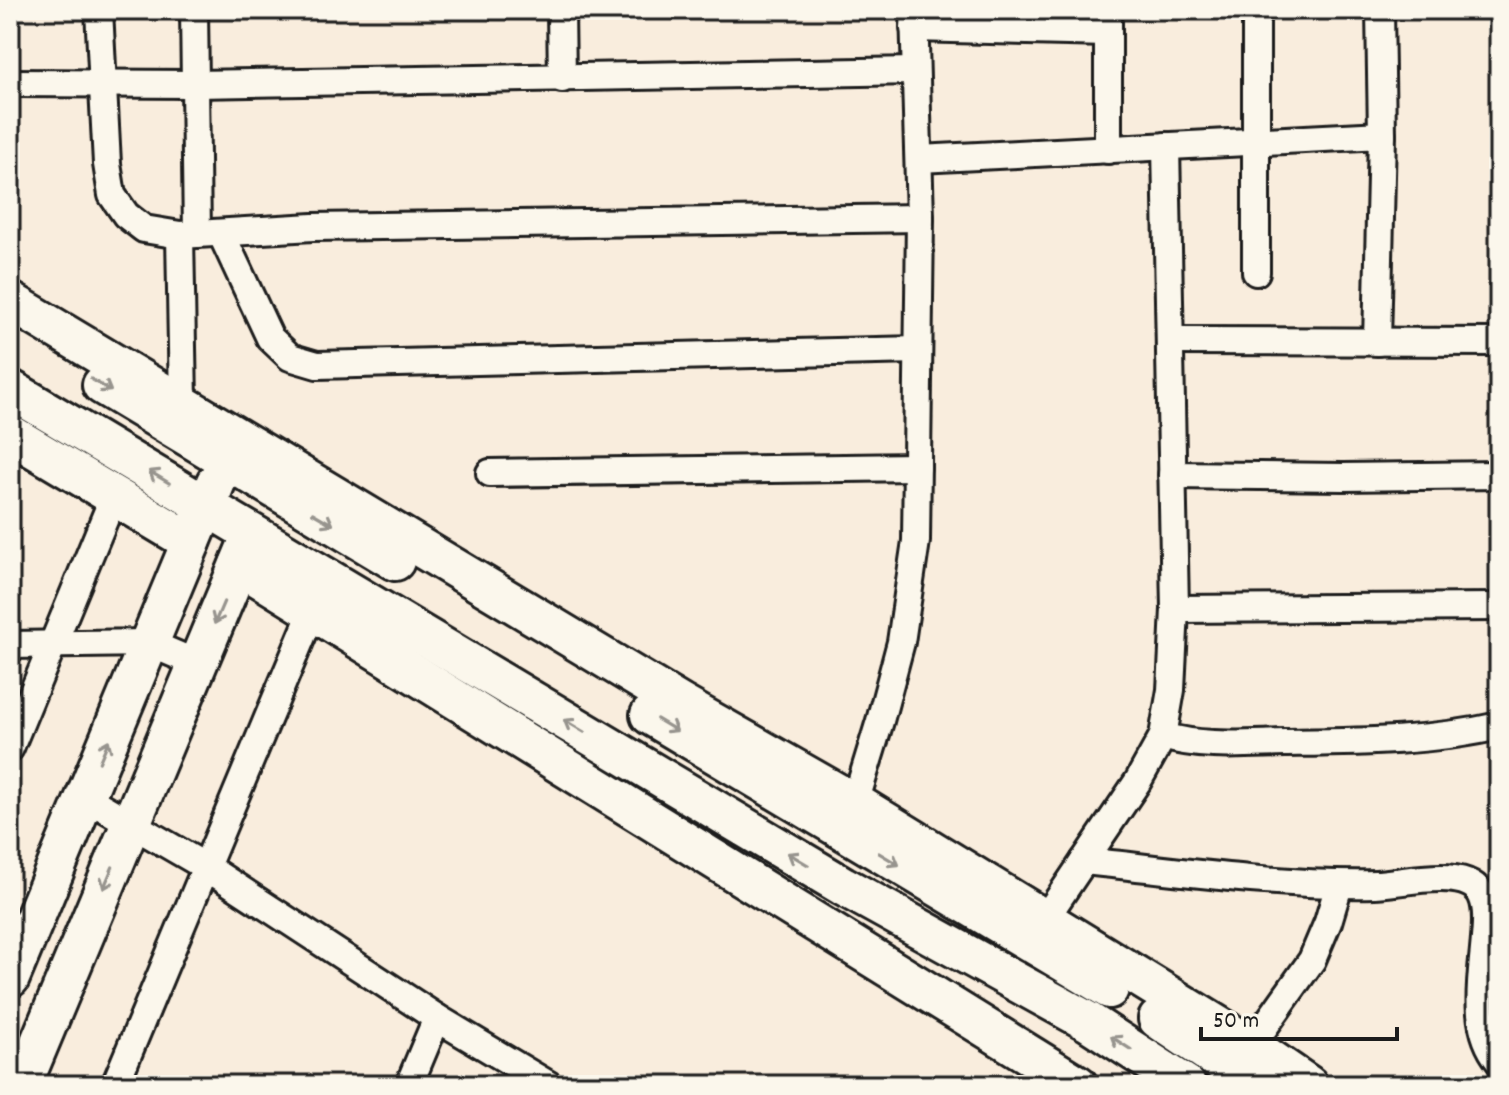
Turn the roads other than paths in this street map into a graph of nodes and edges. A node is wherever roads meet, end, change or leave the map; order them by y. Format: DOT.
graph roads {
  1 [pos="99,10"];
  2 [pos="194,10"];
  3 [pos="561,10"];
  4 [pos="1256,10"];
  5 [pos="1380,10"];
  6 [pos="914,19"];
  7 [pos="1108,22"];
  8 [pos="915,71"];
  9 [pos="562,79"];
  10 [pos="10,83"];
  11 [pos="196,84"];
  12 [pos="101,85"];
  13 [pos="1382,135"];
  14 [pos="1256,140"];
  15 [pos="1166,146"];
  16 [pos="1108,150"];
  17 [pos="919,159"];
  18 [pos="920,218"];
  19 [pos="199,234"];
  20 [pos="1256,272"];
  21 [pos="10,301"];
  22 [pos="10,330"];
  23 [pos="1170,341"];
  24 [pos="1377,342"];
  25 [pos="1499,342"];
  26 [pos="918,350"];
  27 [pos="10,389"];
  28 [pos="183,403"];
  29 [pos="10,434"];
  30 [pos="225,459"];
  31 [pos="917,467"];
  32 [pos="490,473"];
  33 [pos="1172,475"];
  34 [pos="1499,475"];
  35 [pos="271,489"];
  36 [pos="114,496"];
  37 [pos="206,506"];
  38 [pos="191,542"];
  39 [pos="246,549"];
  40 [pos="1499,607"];
  41 [pos="1175,609"];
  42 [pos="313,610"];
  43 [pos="149,643"];
  44 [pos="10,645"];
  45 [pos="51,645"];
  46 [pos="198,664"];
  47 [pos="1499,726"];
  48 [pos="1163,736"];
  49 [pos="10,748"];
  50 [pos="85,797"];
  51 [pos="855,803"];
  52 [pos="131,824"];
  53 [pos="1084,861"];
  54 [pos="206,867"];
  55 [pos="1339,885"];
  56 [pos="1037,930"];
  57 [pos="10,978"];
  58 [pos="437,1018"];
  59 [pos="1251,1046"];
  60 [pos="1499,1061"];
  61 [pos="22,1085"];
  62 [pos="115,1085"];
  63 [pos="409,1085"];
  64 [pos="549,1085"];
  65 [pos="1078,1085"];
  66 [pos="1186,1085"];
  67 [pos="1256,1085"];
  68 [pos="1308,1085"];
  1 -- 12 [label="street"];
  2 -- 11 [label="street"];
  3 -- 9 [label="street"];
  4 -- 14 [label="street"];
  5 -- 13 [label="street"];
  6 -- 7 [label="street"];
  6 -- 8 [label="street"];
  7 -- 16 [label="street"];
  8 -- 9 [label="street"];
  8 -- 17 [label="street"];
  9 -- 11 [label="street"];
  10 -- 12 [label="street"];
  11 -- 12 [label="street"];
  11 -- 19 [label="street"];
  12 -- 19 [label="street"];
  13 -- 14 [label="street"];
  13 -- 24 [label="street"];
  14 -- 15 [label="street"];
  14 -- 20 [label="street"];
  15 -- 16 [label="street"];
  15 -- 23 [label="street"];
  16 -- 17 [label="street"];
  17 -- 18 [label="street"];
  18 -- 19 [label="street"];
  18 -- 26 [label="street"];
  19 -- 26 [label="street"];
  19 -- 28 [label="street"];
  21 -- 28 [label="street"];
  22 -- 30 [label="street, one-way"];
  23 -- 24 [label="street"];
  23 -- 33 [label="street"];
  24 -- 25 [label="street"];
  26 -- 31 [label="street"];
  37 -- 27 [label="street, one-way"];
  28 -- 51 [label="street"];
  29 -- 36 [label="street"];
  30 -- 35 [label="street"];
  30 -- 37 [label="street"];
  31 -- 32 [label="street"];
  31 -- 51 [label="street"];
  33 -- 34 [label="street"];
  33 -- 41 [label="street"];
  35 -- 39 [label="street"];
  35 -- 56 [label="street, one-way"];
  36 -- 38 [label="street"];
  36 -- 45 [label="street"];
  37 -- 38 [label="street"];
  37 -- 39 [label="street"];
  38 -- 43 [label="street"];
  39 -- 42 [label="street"];
  39 -- 46 [label="street, one-way"];
  66 -- 39 [label="street, one-way"];
  40 -- 41 [label="street"];
  41 -- 48 [label="street"];
  42 -- 54 [label="street"];
  42 -- 65 [label="street"];
  43 -- 45 [label="street"];
  43 -- 46 [label="street"];
  50 -- 43 [label="street, one-way"];
  44 -- 45 [label="street"];
  45 -- 49 [label="street"];
  46 -- 52 [label="street"];
  47 -- 48 [label="street"];
  48 -- 53 [label="street"];
  50 -- 52 [label="street"];
  50 -- 57 [label="street"];
  51 -- 56 [label="street"];
  52 -- 54 [label="street"];
  52 -- 61 [label="street, one-way"];
  53 -- 55 [label="street"];
  53 -- 56 [label="street"];
  54 -- 58 [label="street"];
  54 -- 62 [label="street"];
  55 -- 59 [label="street"];
  55 -- 60 [label="street"];
  56 -- 59 [label="street"];
  56 -- 67 [label="street"];
  58 -- 63 [label="street"];
  58 -- 64 [label="street"];
  59 -- 68 [label="street"];
}
